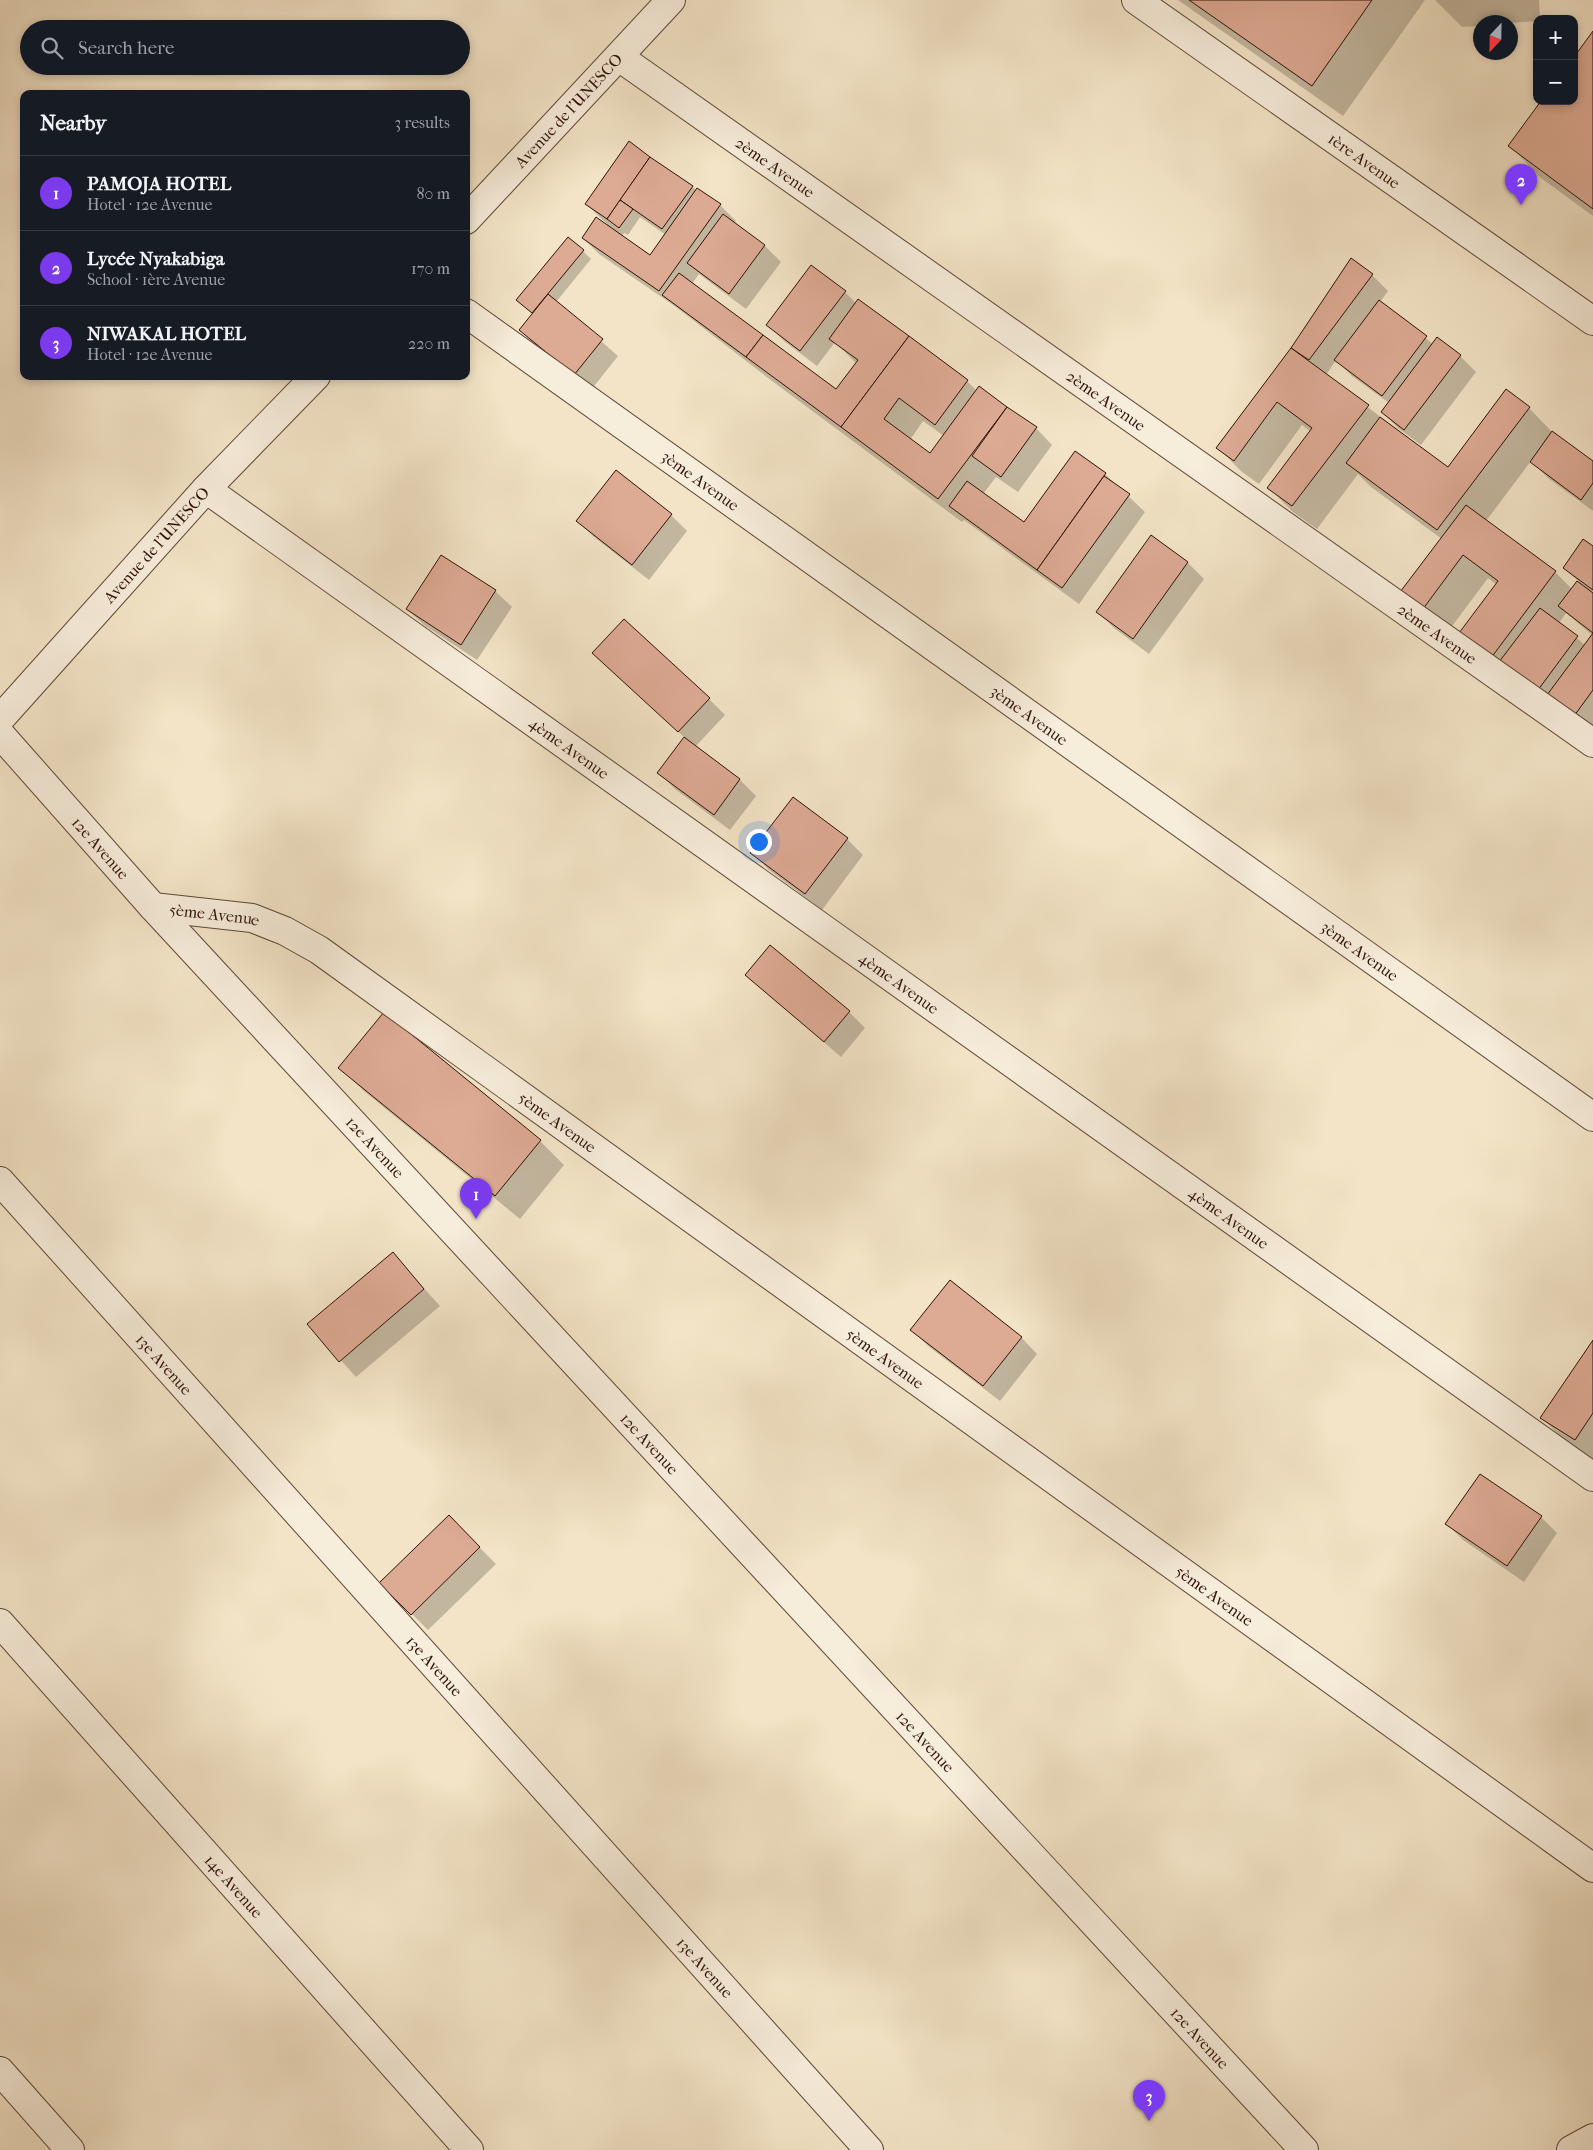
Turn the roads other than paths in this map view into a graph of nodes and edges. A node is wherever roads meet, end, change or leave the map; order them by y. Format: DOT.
graph roads {
  1 [pos="671,0"];
  2 [pos="1136,0"];
  3 [pos="619,57"];
  4 [pos="470,216"];
  5 [pos="470,316"];
  6 [pos="1593,321"];
  7 [pos="312,380"];
  8 [pos="206,489"];
  9 [pos="0,719"];
  10 [pos="0,734"];
  11 [pos="1593,743"];
  12 [pos="153,907"];
  13 [pos="1593,1117"];
  14 [pos="0,1181"];
  15 [pos="1593,1477"];
  16 [pos="0,1623"];
  17 [pos="1593,1868"];
  18 [pos="0,2071"];
  19 [pos="1593,2138"];
  20 [pos="70,2150"];
  21 [pos="469,2150"];
  22 [pos="869,2150"];
  23 [pos="1304,2150"];
  24 [pos="1571,2150"];
  1 -- 3 [label="street, Avenue de l'UNESCO"];
  2 -- 6 [label="street, 1ère Avenue"];
  3 -- 4 [label="street, Avenue de l'UNESCO"];
  3 -- 11 [label="street, 2ème Avenue"];
  5 -- 13 [label="street, 3ème Avenue"];
  7 -- 8 [label="street, Avenue de l'UNESCO"];
  8 -- 9 [label="street, Avenue de l'UNESCO"];
  8 -- 15 [label="street, 4ème Avenue"];
  10 -- 12 [label="street, 12e Avenue"];
  12 -- 17 [label="street, 5ème Avenue"];
  12 -- 23 [label="street, 12e Avenue"];
  14 -- 22 [label="street, 13e Avenue"];
  16 -- 21 [label="street, 14e Avenue"];
  18 -- 20 [label="street"];
  19 -- 24 [label="street"];
}
